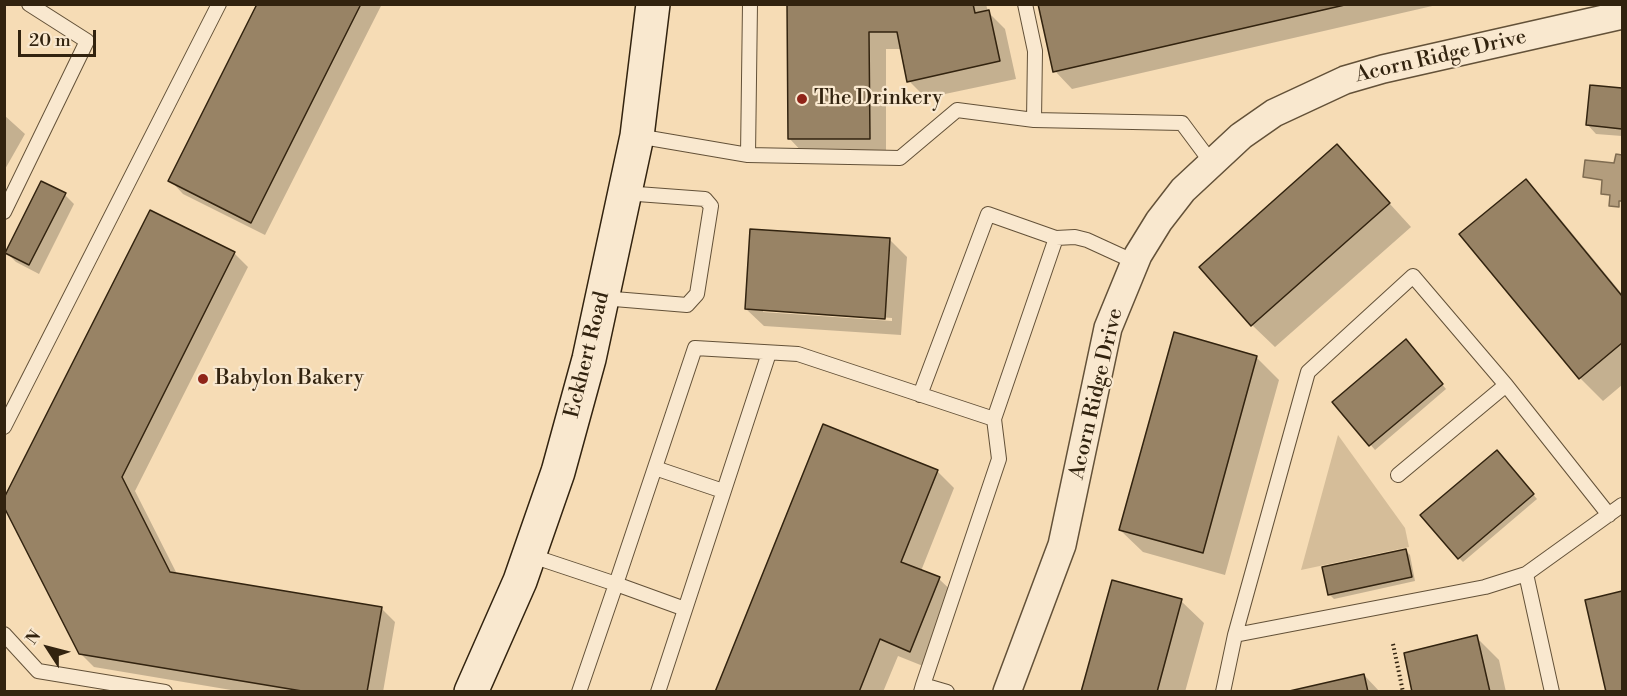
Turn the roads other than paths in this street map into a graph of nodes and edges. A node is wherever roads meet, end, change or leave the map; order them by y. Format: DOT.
graph roads {
  1 [pos="29,4"];
  2 [pos="219,4"];
  3 [pos="653,4"];
  4 [pos="750,4"];
  5 [pos="1025,4"];
  6 [pos="1623,15"];
  7 [pos="1034,120"];
  8 [pos="637,136"];
  9 [pos="748,155"];
  10 [pos="1211,162"];
  11 [pos="624,193"];
  12 [pos="4,212"];
  13 [pos="1056,238"];
  14 [pos="1135,262"];
  15 [pos="602,298"];
  16 [pos="769,353"];
  17 [pos="1506,385"];
  18 [pos="920,395"];
  19 [pos="994,419"];
  20 [pos="4,427"];
  21 [pos="655,468"];
  22 [pos="1398,475"];
  23 [pos="723,491"];
  24 [pos="1623,505"];
  25 [pos="1609,514"];
  26 [pos="529,555"];
  27 [pos="1526,574"];
  28 [pos="616,584"];
  29 [pos="685,609"];
  30 [pos="4,634"];
  31 [pos="1235,635"];
  32 [pos="922,688"];
  33 [pos="165,692"];
  34 [pos="471,692"];
  35 [pos="579,692"];
  36 [pos="658,692"];
  37 [pos="947,692"];
  38 [pos="1007,692"];
  39 [pos="1223,692"];
  40 [pos="1552,692"];
  1 -- 12 [label="lane"];
  2 -- 20 [label="lane"];
  3 -- 8 [label="main road, Eckhert Road"];
  4 -- 9 [label="lane"];
  5 -- 7 [label="lane"];
  6 -- 10 [label="street, Acorn Ridge Drive"];
  7 -- 9 [label="lane"];
  7 -- 10 [label="lane"];
  8 -- 9 [label="lane"];
  8 -- 11 [label="main road, Eckhert Road"];
  10 -- 14 [label="street, Acorn Ridge Drive"];
  11 -- 15 [label="main road, Eckhert Road"];
  11 -- 15 [label="lane"];
  13 -- 14 [label="lane"];
  13 -- 18 [label="lane"];
  13 -- 19 [label="lane"];
  14 -- 38 [label="street, Acorn Ridge Drive"];
  15 -- 26 [label="main road, Eckhert Road"];
  16 -- 18 [label="lane"];
  16 -- 21 [label="lane"];
  16 -- 23 [label="lane"];
  17 -- 22 [label="lane"];
  17 -- 25 [label="lane"];
  17 -- 31 [label="lane"];
  18 -- 19 [label="lane"];
  19 -- 32 [label="lane"];
  21 -- 23 [label="lane"];
  21 -- 28 [label="lane"];
  23 -- 29 [label="lane"];
  24 -- 25 [label="lane"];
  25 -- 27 [label="lane"];
  26 -- 28 [label="lane"];
  26 -- 34 [label="main road, Eckhert Road"];
  27 -- 31 [label="lane"];
  27 -- 40 [label="lane"];
  28 -- 29 [label="lane"];
  28 -- 35 [label="lane"];
  29 -- 36 [label="lane"];
  30 -- 33 [label="lane"];
  31 -- 39 [label="lane"];
  32 -- 37 [label="lane"];
}
